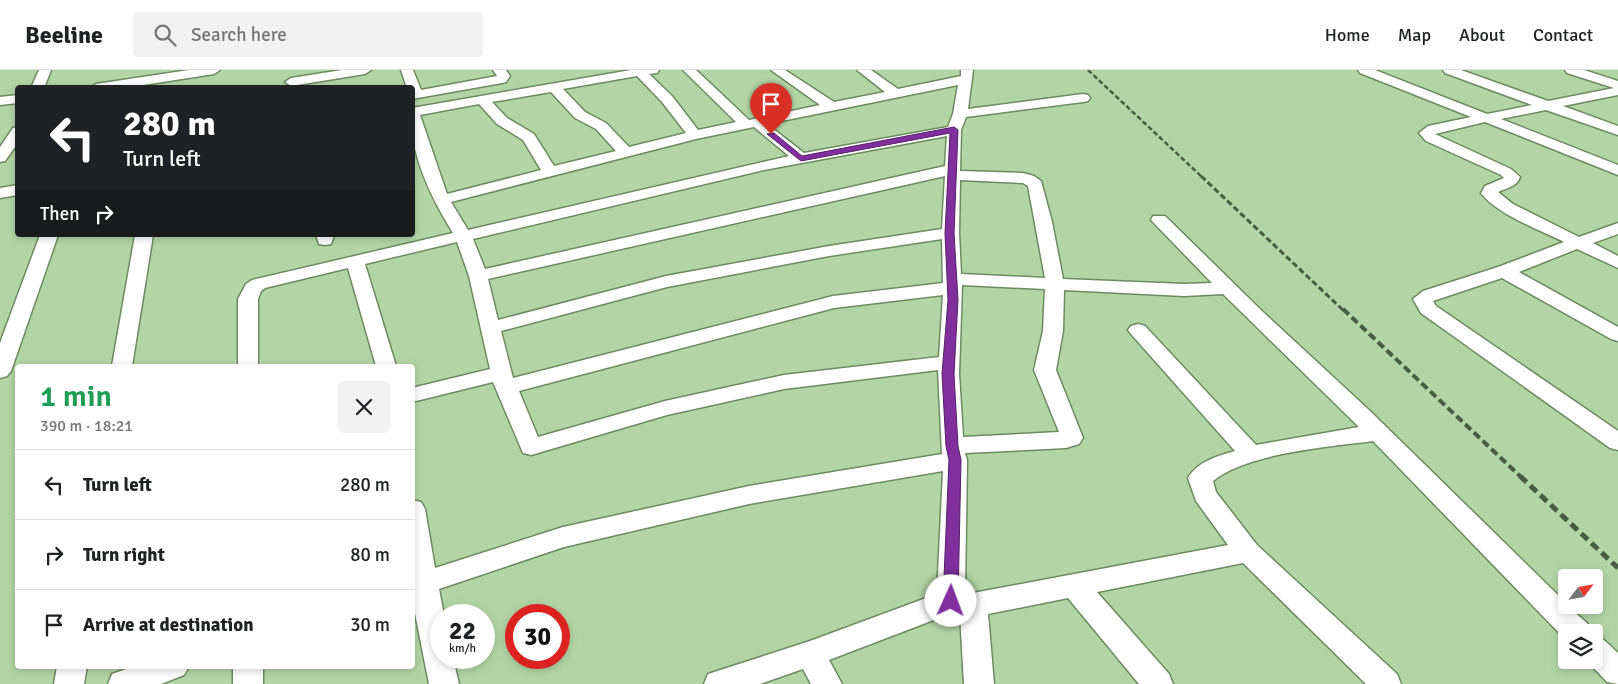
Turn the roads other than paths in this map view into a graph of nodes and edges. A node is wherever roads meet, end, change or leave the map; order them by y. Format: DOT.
graph roads {
  1 [pos="46,70"];
  2 [pos="129,70"];
  3 [pos="214,70"];
  4 [pos="365,70"];
  5 [pos="408,70"];
  6 [pos="499,70"];
  7 [pos="689,70"];
  8 [pos="777,70"];
  9 [pos="863,70"];
  10 [pos="1364,70"];
  11 [pos="1449,70"];
  12 [pos="1571,70"];
  13 [pos="1608,70"];
  14 [pos="646,71"];
  15 [pos="1618,73"];
  16 [pos="964,74"];
  17 [pos="593,75"];
  18 [pos="126,83"];
  19 [pos="291,83"];
  20 [pos="38,85"];
  21 [pos="114,85"];
  22 [pos="412,85"];
  23 [pos="1618,86"];
  24 [pos="554,87"];
  25 [pos="415,94"];
  26 [pos="896,94"];
  27 [pos="1613,95"];
  28 [pos="1083,98"];
  29 [pos="482,99"];
  30 [pos="15,100"];
  31 [pos="0,102"];
  32 [pos="1547,105"];
  33 [pos="830,106"];
  34 [pos="415,111"];
  35 [pos="1485,118"];
  36 [pos="957,122"];
  37 [pos="751,123"];
  38 [pos="1618,131"];
  39 [pos="415,132"];
  40 [pos="695,135"];
  41 [pos="15,136"];
  42 [pos="625,152"];
  43 [pos="0,158"];
  44 [pos="801,158"];
  45 [pos="420,164"];
  46 [pos="1618,170"];
  47 [pos="549,171"];
  48 [pos="953,172"];
  49 [pos="15,190"];
  50 [pos="0,193"];
  51 [pos="441,200"];
  52 [pos="1159,220"];
  53 [pos="1618,228"];
  54 [pos="950,233"];
  55 [pos="48,237"];
  56 [pos="144,237"];
  57 [pos="464,237"];
  58 [pos="1580,244"];
  59 [pos="356,261"];
  60 [pos="1618,263"];
  61 [pos="1504,271"];
  62 [pos="478,276"];
  63 [pos="953,283"];
  64 [pos="1055,284"];
  65 [pos="1228,288"];
  66 [pos="489,328"];
  67 [pos="1138,330"];
  68 [pos="1618,335"];
  69 [pos="948,362"];
  70 [pos="122,364"];
  71 [pos="248,364"];
  72 [pos="385,364"];
  73 [pos="0,372"];
  74 [pos="503,378"];
  75 [pos="415,394"];
  76 [pos="1377,432"];
  77 [pos="1618,442"];
  78 [pos="954,453"];
  79 [pos="1251,454"];
  80 [pos="415,548"];
  81 [pos="1248,552"];
  82 [pos="418,585"];
  83 [pos="1074,585"];
  84 [pos="962,603"];
  85 [pos="1569,624"];
  86 [pos="810,654"];
  87 [pos="1603,658"];
  88 [pos="72,669"];
  89 [pos="166,669"];
  90 [pos="248,669"];
  91 [pos="1618,674"];
  92 [pos="69,684"];
  93 [pos="123,684"];
  94 [pos="248,684"];
  95 [pos="444,684"];
  96 [pos="719,684"];
  97 [pos="827,684"];
  98 [pos="979,684"];
  99 [pos="1158,684"];
  100 [pos="1386,684"];
  1 -- 20 [label="street"];
  2 -- 18 [label="street"];
  3 -- 18 [label="street"];
  4 -- 19 [label="street"];
  5 -- 22 [label="street"];
  6 -- 25 [label="street"];
  7 -- 37 [label="street"];
  8 -- 33 [label="street"];
  9 -- 26 [label="street"];
  10 -- 35 [label="street"];
  11 -- 32 [label="street"];
  12 -- 23 [label="street"];
  13 -- 15 [label="street"];
  14 -- 17 [label="street"];
  14 -- 40 [label="street"];
  16 -- 26 [label="street"];
  16 -- 36 [label="street"];
  17 -- 24 [label="street"];
  18 -- 21 [label="street"];
  24 -- 29 [label="street"];
  24 -- 42 [label="street"];
  26 -- 33 [label="street"];
  27 -- 32 [label="street"];
  28 -- 36 [label="street"];
  29 -- 34 [label="street"];
  29 -- 47 [label="street"];
  30 -- 31 [label="street"];
  32 -- 35 [label="street"];
  32 -- 38 [label="street"];
  33 -- 37 [label="street"];
  35 -- 46 [label="street"];
  35 -- 58 [label="street"];
  36 -- 44 [label="street"];
  36 -- 48 [label="street"];
  37 -- 40 [label="street"];
  37 -- 44 [label="street"];
  39 -- 45 [label="street"];
  40 -- 42 [label="street"];
  41 -- 43 [label="street"];
  42 -- 47 [label="street"];
  44 -- 57 [label="street"];
  45 -- 51 [label="street"];
  47 -- 51 [label="street"];
  48 -- 54 [label="street"];
  48 -- 62 [label="street"];
  48 -- 64 [label="street"];
  49 -- 50 [label="street"];
  51 -- 57 [label="street"];
  52 -- 65 [label="street"];
  53 -- 58 [label="street"];
  54 -- 63 [label="street"];
  54 -- 66 [label="street"];
  55 -- 73 [label="street"];
  56 -- 70 [label="street"];
  57 -- 59 [label="street"];
  57 -- 62 [label="street"];
  58 -- 60 [label="street"];
  58 -- 61 [label="street"];
  59 -- 71 [label="street"];
  59 -- 72 [label="street"];
  61 -- 68 [label="street"];
  61 -- 77 [label="street"];
  62 -- 66 [label="street"];
  63 -- 64 [label="street"];
  63 -- 69 [label="street"];
  63 -- 74 [label="street"];
  64 -- 65 [label="street"];
  64 -- 78 [label="street"];
  65 -- 76 [label="street"];
  66 -- 74 [label="street"];
  67 -- 79 [label="street"];
  69 -- 74 [label="street"];
  69 -- 78 [label="street"];
  74 -- 75 [label="street"];
  76 -- 79 [label="street"];
  76 -- 85 [label="street"];
  78 -- 82 [label="street"];
  78 -- 84 [label="street"];
  79 -- 81 [label="street"];
  80 -- 82 [label="street"];
  81 -- 83 [label="street"];
  81 -- 100 [label="street"];
  82 -- 95 [label="street"];
  83 -- 84 [label="street"];
  83 -- 99 [label="street"];
  84 -- 86 [label="street"];
  84 -- 98 [label="street"];
  86 -- 96 [label="street"];
  86 -- 97 [label="street"];
  87 -- 91 [label="street"];
  88 -- 92 [label="street"];
  89 -- 93 [label="street"];
  90 -- 94 [label="street"];
}
